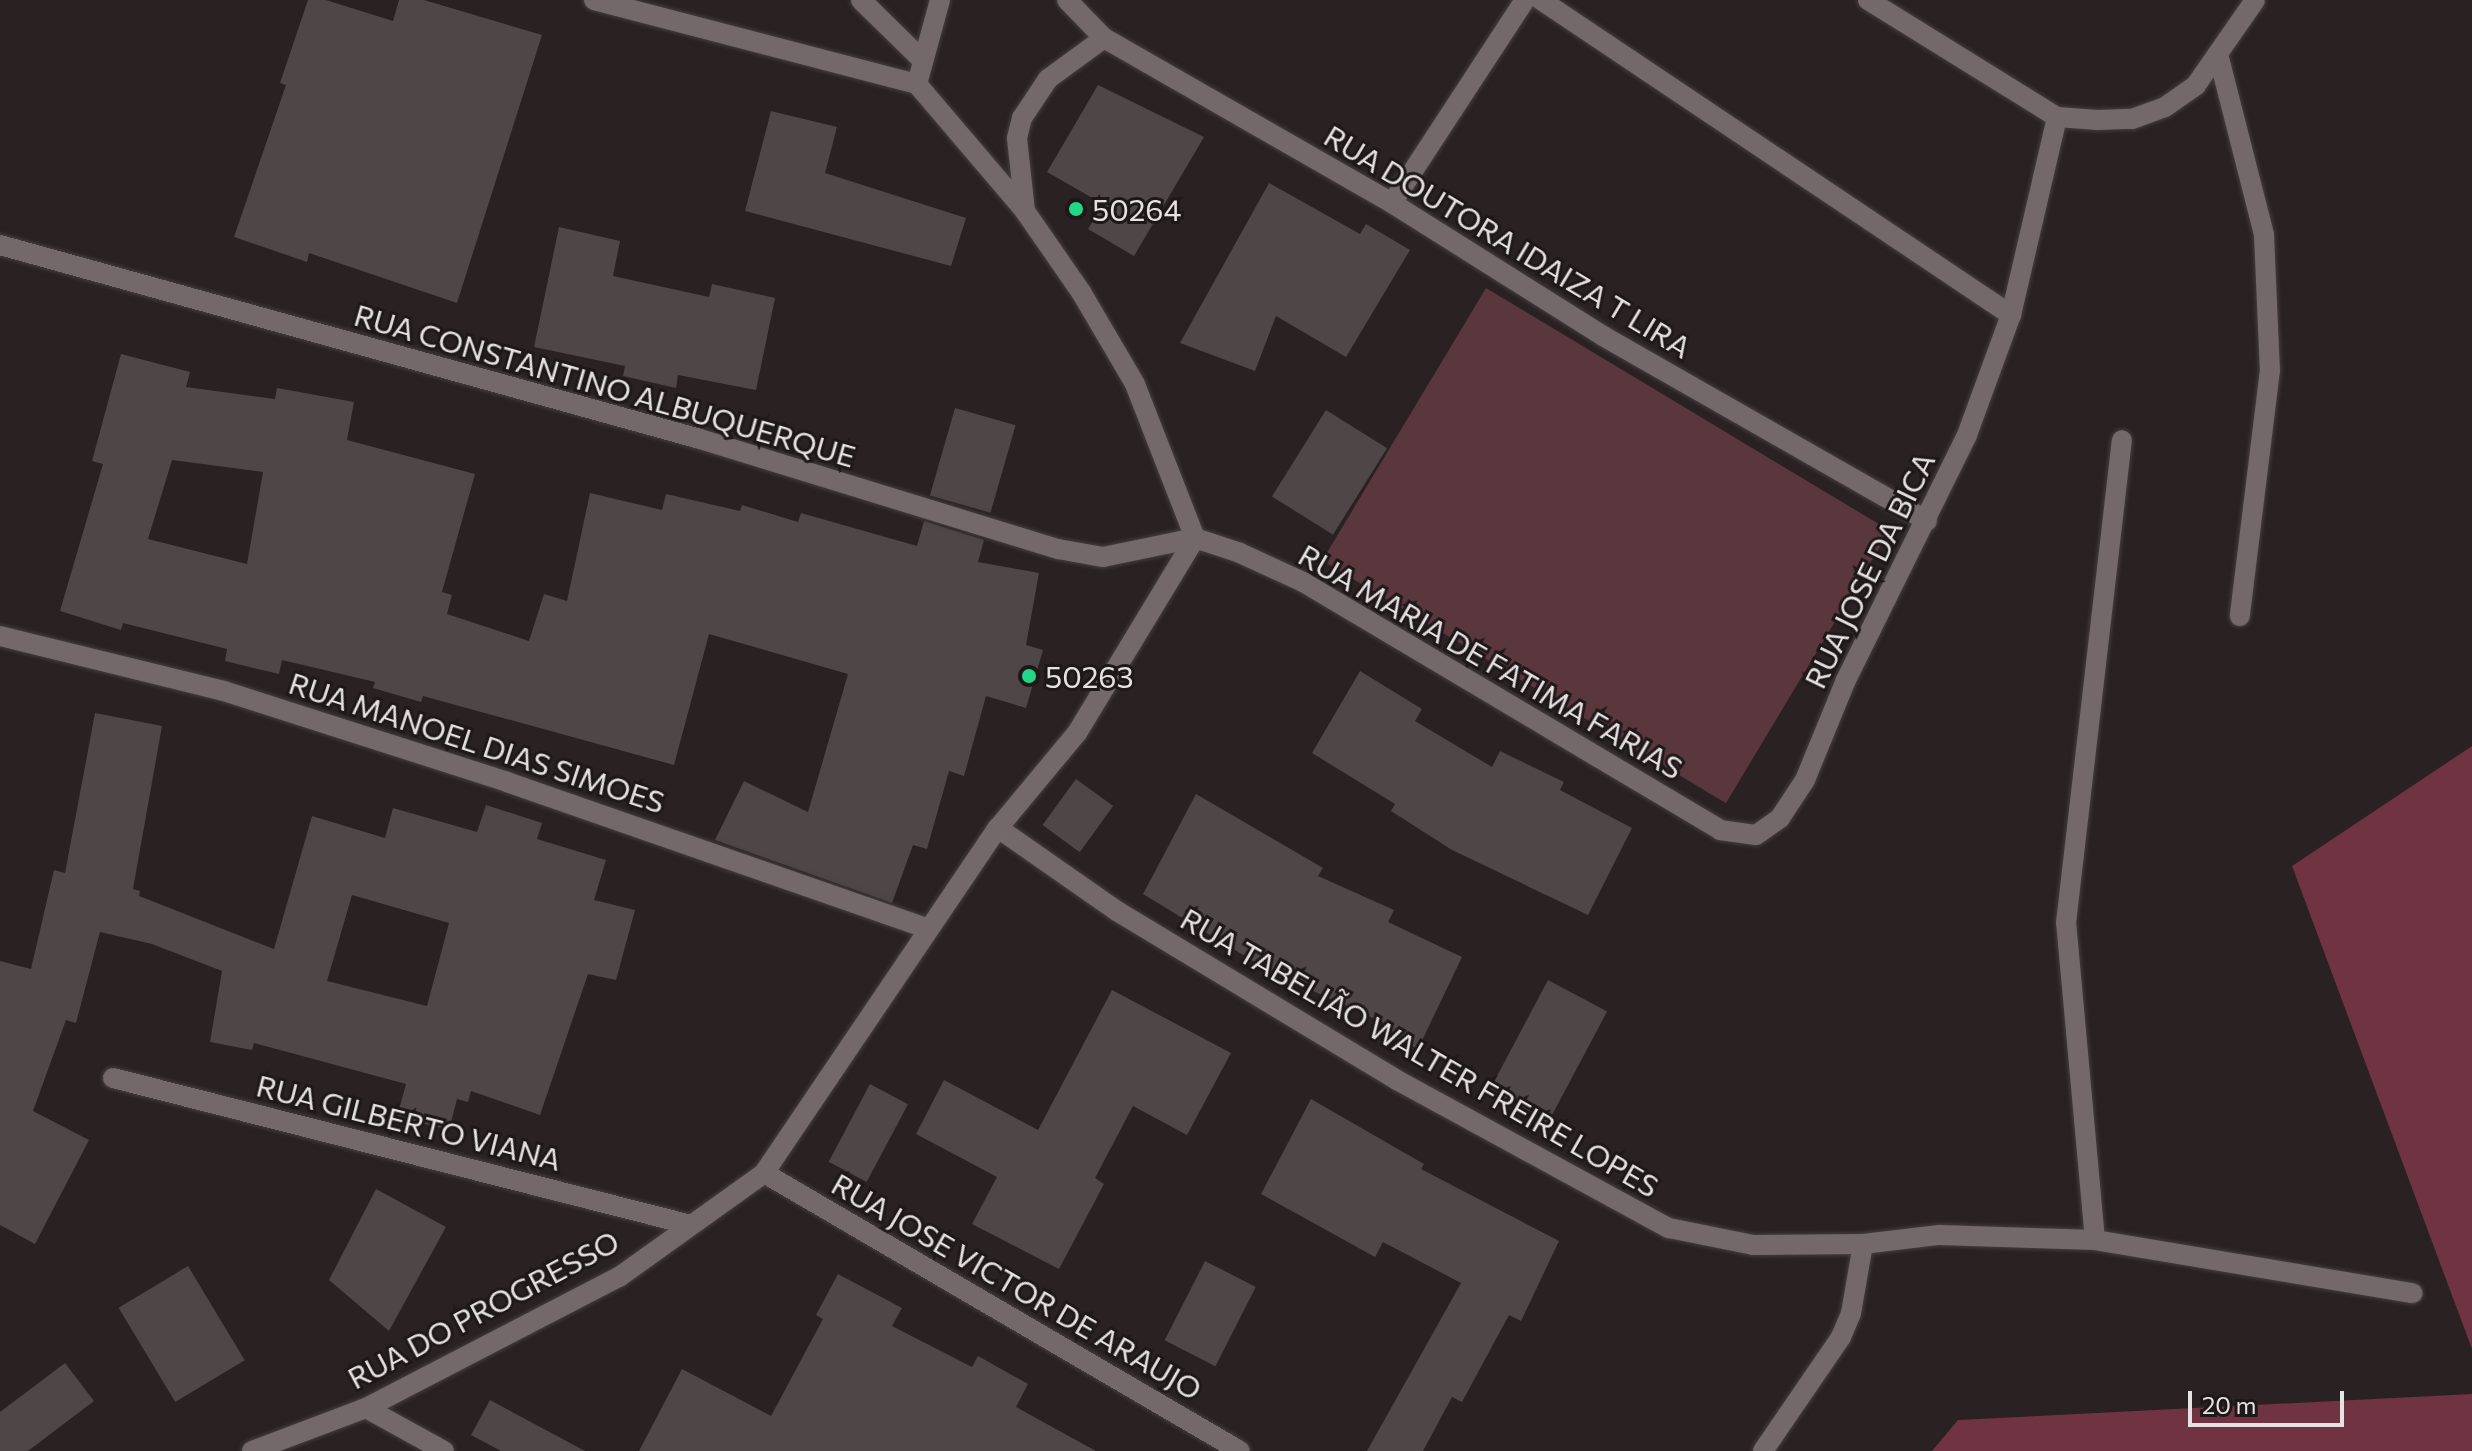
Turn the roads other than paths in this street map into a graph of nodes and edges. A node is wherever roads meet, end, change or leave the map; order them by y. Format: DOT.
graph roads {
  1 [pos="594,0"];
  2 [pos="861,0"];
  3 [pos="940,0"];
  4 [pos="1067,0"];
  5 [pos="1525,0"];
  6 [pos="1541,0"];
  7 [pos="1868,0"];
  8 [pos="2255,0"];
  9 [pos="1104,38"];
  10 [pos="2219,58"];
  11 [pos="923,61"];
  12 [pos="917,84"];
  13 [pos="2057,117"];
  14 [pos="1392,203"];
  15 [pos="1025,211"];
  16 [pos="0,245"];
  17 [pos="2011,315"];
  18 [pos="2122,440"];
  19 [pos="1927,521"];
  20 [pos="1195,538"];
  21 [pos="2240,616"];
  22 [pos="0,636"];
  23 [pos="998,828"];
  24 [pos="1756,835"];
  25 [pos="928,929"];
  26 [pos="113,1078"];
  27 [pos="764,1173"];
  28 [pos="691,1225"];
  29 [pos="2095,1240"];
  30 [pos="1863,1244"];
  31 [pos="2413,1293"];
  32 [pos="366,1408"];
  33 [pos="252,1451"];
  34 [pos="444,1451"];
  35 [pos="1240,1451"];
  36 [pos="1763,1451"];
  1 -- 12 [label="street"];
  2 -- 11 [label="street"];
  3 -- 11 [label="street"];
  4 -- 9 [label="street, RUA DOUTORA IDAIZA T LIRA"];
  5 -- 14 [label="street"];
  6 -- 17 [label="street"];
  7 -- 13 [label="street"];
  8 -- 10 [label="street"];
  9 -- 14 [label="street, RUA DOUTORA IDAIZA T LIRA"];
  9 -- 15 [label="street"];
  10 -- 13 [label="street"];
  10 -- 21 [label="street"];
  11 -- 12 [label="street"];
  12 -- 15 [label="street"];
  13 -- 17 [label="street, RUA JOSE DA BICA"];
  14 -- 19 [label="street, RUA DOUTORA IDAIZA T LIRA"];
  15 -- 20 [label="street"];
  16 -- 20 [label="street, RUA CONSTANTINO ALBUQUERQUE"];
  17 -- 19 [label="street, RUA JOSE DA BICA"];
  18 -- 29 [label="street"];
  19 -- 24 [label="street, RUA JOSE DA BICA"];
  20 -- 23 [label="street, RUA DO PROGRESSO"];
  20 -- 24 [label="street, RUA MARIA DE FATIMA FARIAS"];
  22 -- 25 [label="street, RUA MANOEL DIAS SIMOES"];
  23 -- 25 [label="street, RUA DO PROGRESSO"];
  23 -- 30 [label="street, RUA TABELIÃO WALTER FREIRE LOPES"];
  25 -- 27 [label="street, RUA DO PROGRESSO"];
  26 -- 28 [label="street, RUA GILBERTO VIANA"];
  27 -- 28 [label="street, RUA DO PROGRESSO"];
  27 -- 35 [label="street, RUA JOSE VICTOR DE ARAUJO"];
  28 -- 32 [label="street, RUA DO PROGRESSO"];
  29 -- 30 [label="street, RUA TABELIÃO WALTER FREIRE LOPES"];
  29 -- 31 [label="street, RUA TABELIÃO WALTER FREIRE LOPES"];
  30 -- 36 [label="street"];
  32 -- 33 [label="street, RUA DO PROGRESSO"];
  32 -- 34 [label="street"];
}
